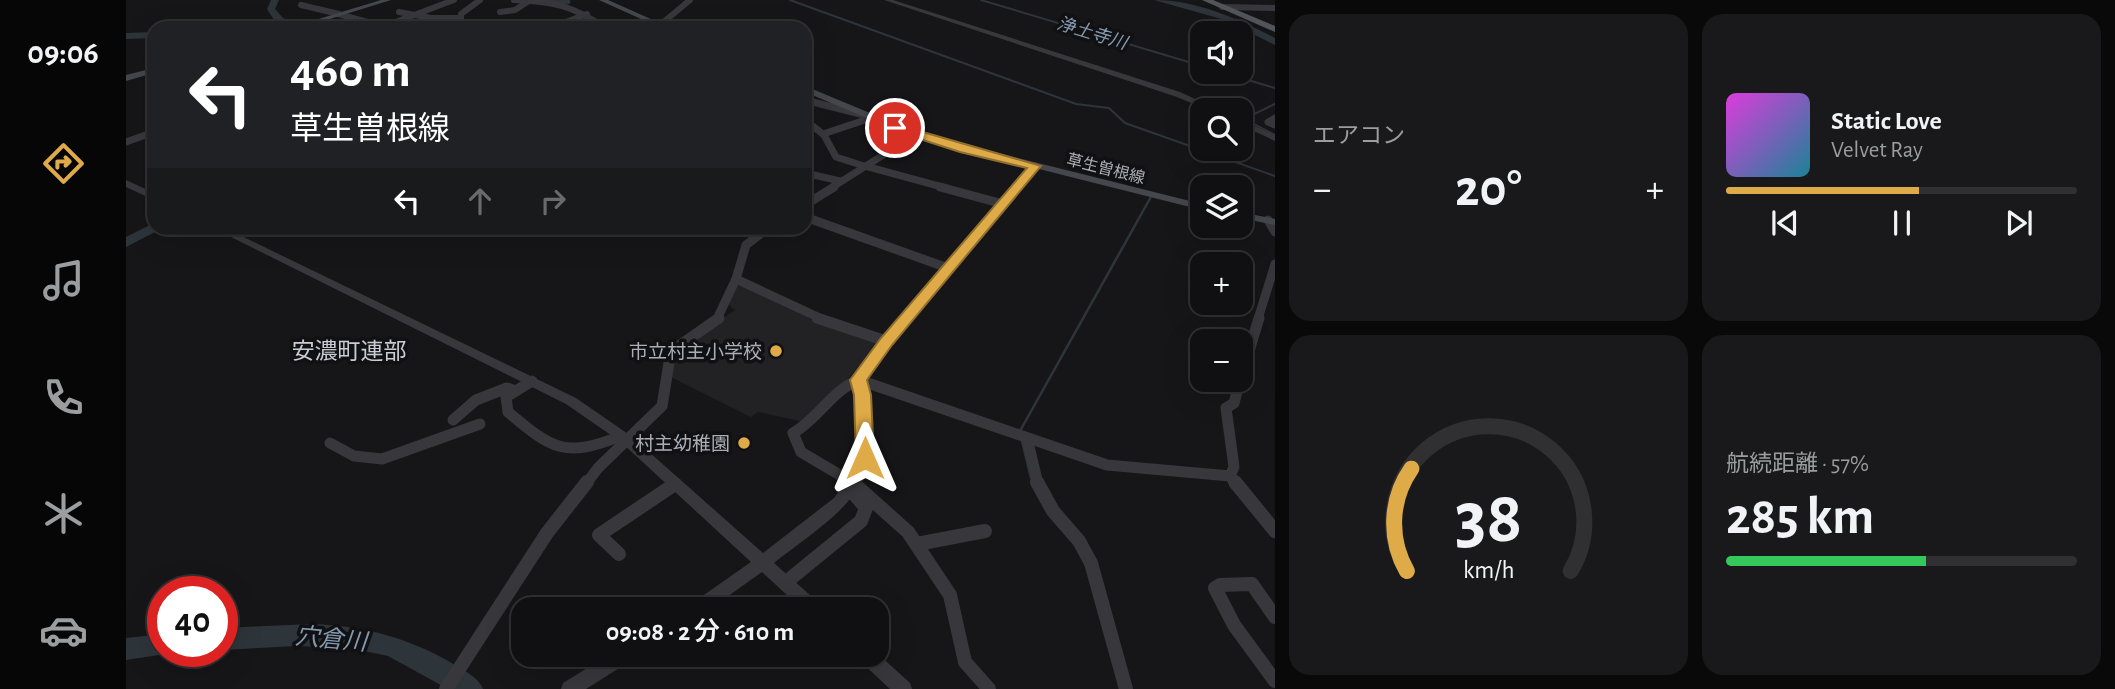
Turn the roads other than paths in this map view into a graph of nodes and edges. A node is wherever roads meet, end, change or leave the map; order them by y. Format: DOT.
graph roads {
  1 [pos="388,0"];
  2 [pos="454,0"];
  3 [pos="480,0"];
  4 [pos="514,0"];
  5 [pos="602,0"];
  6 [pos="690,0"];
  7 [pos="887,0"];
  8 [pos="1206,0"];
  9 [pos="531,1"];
  10 [pos="570,2"];
  11 [pos="301,5"];
  12 [pos="1222,6"];
  13 [pos="312,7"];
  14 [pos="468,8"];
  15 [pos="482,9"];
  16 [pos="1275,9"];
  17 [pos="296,12"];
  18 [pos="399,12"];
  19 [pos="500,12"];
  20 [pos="339,14"];
  21 [pos="587,14"];
  22 [pos="415,16"];
  23 [pos="460,18"];
  24 [pos="1252,19"];
  25 [pos="314,21"];
  26 [pos="365,21"];
  27 [pos="402,21"];
  28 [pos="458,21"];
  29 [pos="568,21"];
  30 [pos="596,21"];
  31 [pos="651,21"];
  32 [pos="668,21"];
  33 [pos="1275,29"];
  34 [pos="147,72"];
  35 [pos="126,78"];
  36 [pos="812,92"];
  37 [pos="1190,99"];
  38 [pos="812,102"];
  39 [pos="867,116"];
  40 [pos="1275,118"];
  41 [pos="812,125"];
  42 [pos="1275,125"];
  43 [pos="1253,128"];
  44 [pos="147,134"];
  45 [pos="823,134"];
  46 [pos="915,135"];
  47 [pos="1275,138"];
  48 [pos="126,142"];
  49 [pos="865,166"];
  50 [pos="1035,166"];
  51 [pos="812,175"];
  52 [pos="840,181"];
  53 [pos="126,183"];
  54 [pos="147,194"];
  55 [pos="812,200"];
  56 [pos="1003,204"];
  57 [pos="1190,204"];
  58 [pos="1253,217"];
  59 [pos="812,220"];
  60 [pos="1272,221"];
  61 [pos="1275,232"];
  62 [pos="232,235"];
  63 [pos="758,235"];
  64 [pos="1275,264"];
  65 [pos="948,268"];
  66 [pos="736,279"];
  67 [pos="1253,336"];
  68 [pos="886,341"];
  69 [pos="859,380"];
  70 [pos="532,381"];
  71 [pos="515,391"];
  72 [pos="1237,392"];
  73 [pos="453,420"];
  74 [pos="480,424"];
  75 [pos="623,438"];
  76 [pos="1027,438"];
  77 [pos="330,443"];
  78 [pos="1230,476"];
  79 [pos="675,484"];
  80 [pos="852,486"];
  81 [pos="985,531"];
  82 [pos="1275,531"];
  83 [pos="917,544"];
  84 [pos="619,554"];
  85 [pos="762,562"];
  86 [pos="785,583"];
  87 [pos="714,597"];
  88 [pos="801,597"];
  89 [pos="1273,610"];
  90 [pos="605,667"];
  91 [pos="879,667"];
  92 [pos="1275,681"];
  93 [pos="575,686"];
  94 [pos="446,689"];
  95 [pos="903,689"];
  96 [pos="989,689"];
  97 [pos="1126,689"];
  1 -- 20 [label="main road"];
  2 -- 22 [label="street"];
  3 -- 14 [label="street"];
  4 -- 9 [label="street"];
  5 -- 31 [label="main road"];
  6 -- 32 [label="street"];
  7 -- 37 [label="street"];
  8 -- 12 [label="main road"];
  9 -- 10 [label="street"];
  9 -- 19 [label="street"];
  10 -- 21 [label="street"];
  11 -- 13 [label="street"];
  12 -- 16 [label="street"];
  12 -- 24 [label="main road"];
  13 -- 17 [label="street"];
  13 -- 20 [label="street"];
  14 -- 15 [label="street"];
  14 -- 23 [label="street"];
  16 -- 24 [label="street"];
  18 -- 22 [label="street"];
  20 -- 25 [label="main road"];
  20 -- 26 [label="street"];
  21 -- 29 [label="street"];
  21 -- 30 [label="street"];
  22 -- 23 [label="street"];
  22 -- 27 [label="street"];
  23 -- 28 [label="street"];
  24 -- 33 [label="main road"];
  34 -- 35 [label="main road"];
  36 -- 39 [label="main road, 草生曽根線"];
  38 -- 39 [label="street"];
  39 -- 45 [label="street"];
  39 -- 46 [label="main road, 草生曽根線"];
  40 -- 42 [label="street"];
  41 -- 45 [label="street"];
  43 -- 47 [label="street"];
  44 -- 48 [label="street"];
  45 -- 49 [label="street"];
  46 -- 49 [label="street"];
  46 -- 50 [label="main road, 草生曽根線"];
  49 -- 52 [label="street"];
  49 -- 56 [label="street"];
  50 -- 56 [label="street"];
  50 -- 57 [label="main road, 草生曽根線"];
  51 -- 52 [label="street"];
  52 -- 55 [label="street"];
  53 -- 54 [label="street"];
  56 -- 65 [label="street"];
  58 -- 60 [label="main road"];
  59 -- 65 [label="street"];
  60 -- 61 [label="street"];
  62 -- 70 [label="street"];
  63 -- 66 [label="street"];
  64 -- 67 [label="street"];
  65 -- 68 [label="street"];
  66 -- 68 [label="street"];
  66 -- 75 [label="street"];
  68 -- 69 [label="street"];
  69 -- 76 [label="street"];
  69 -- 80 [label="street"];
  69 -- 80 [label="street"];
  70 -- 71 [label="street"];
  70 -- 75 [label="street"];
  71 -- 73 [label="street"];
  71 -- 75 [label="street"];
  72 -- 78 [label="street"];
  74 -- 77 [label="street"];
  75 -- 79 [label="street"];
  75 -- 94 [label="street"];
  76 -- 78 [label="street"];
  76 -- 97 [label="street"];
  78 -- 82 [label="street"];
  79 -- 84 [label="street"];
  79 -- 85 [label="street"];
  80 -- 83 [label="street"];
  80 -- 85 [label="street"];
  80 -- 86 [label="street"];
  81 -- 83 [label="street"];
  83 -- 96 [label="street"];
  85 -- 86 [label="street"];
  85 -- 87 [label="street"];
  86 -- 88 [label="street"];
  89 -- 92 [label="street"];
  90 -- 93 [label="street"];
  91 -- 95 [label="street"];
}
